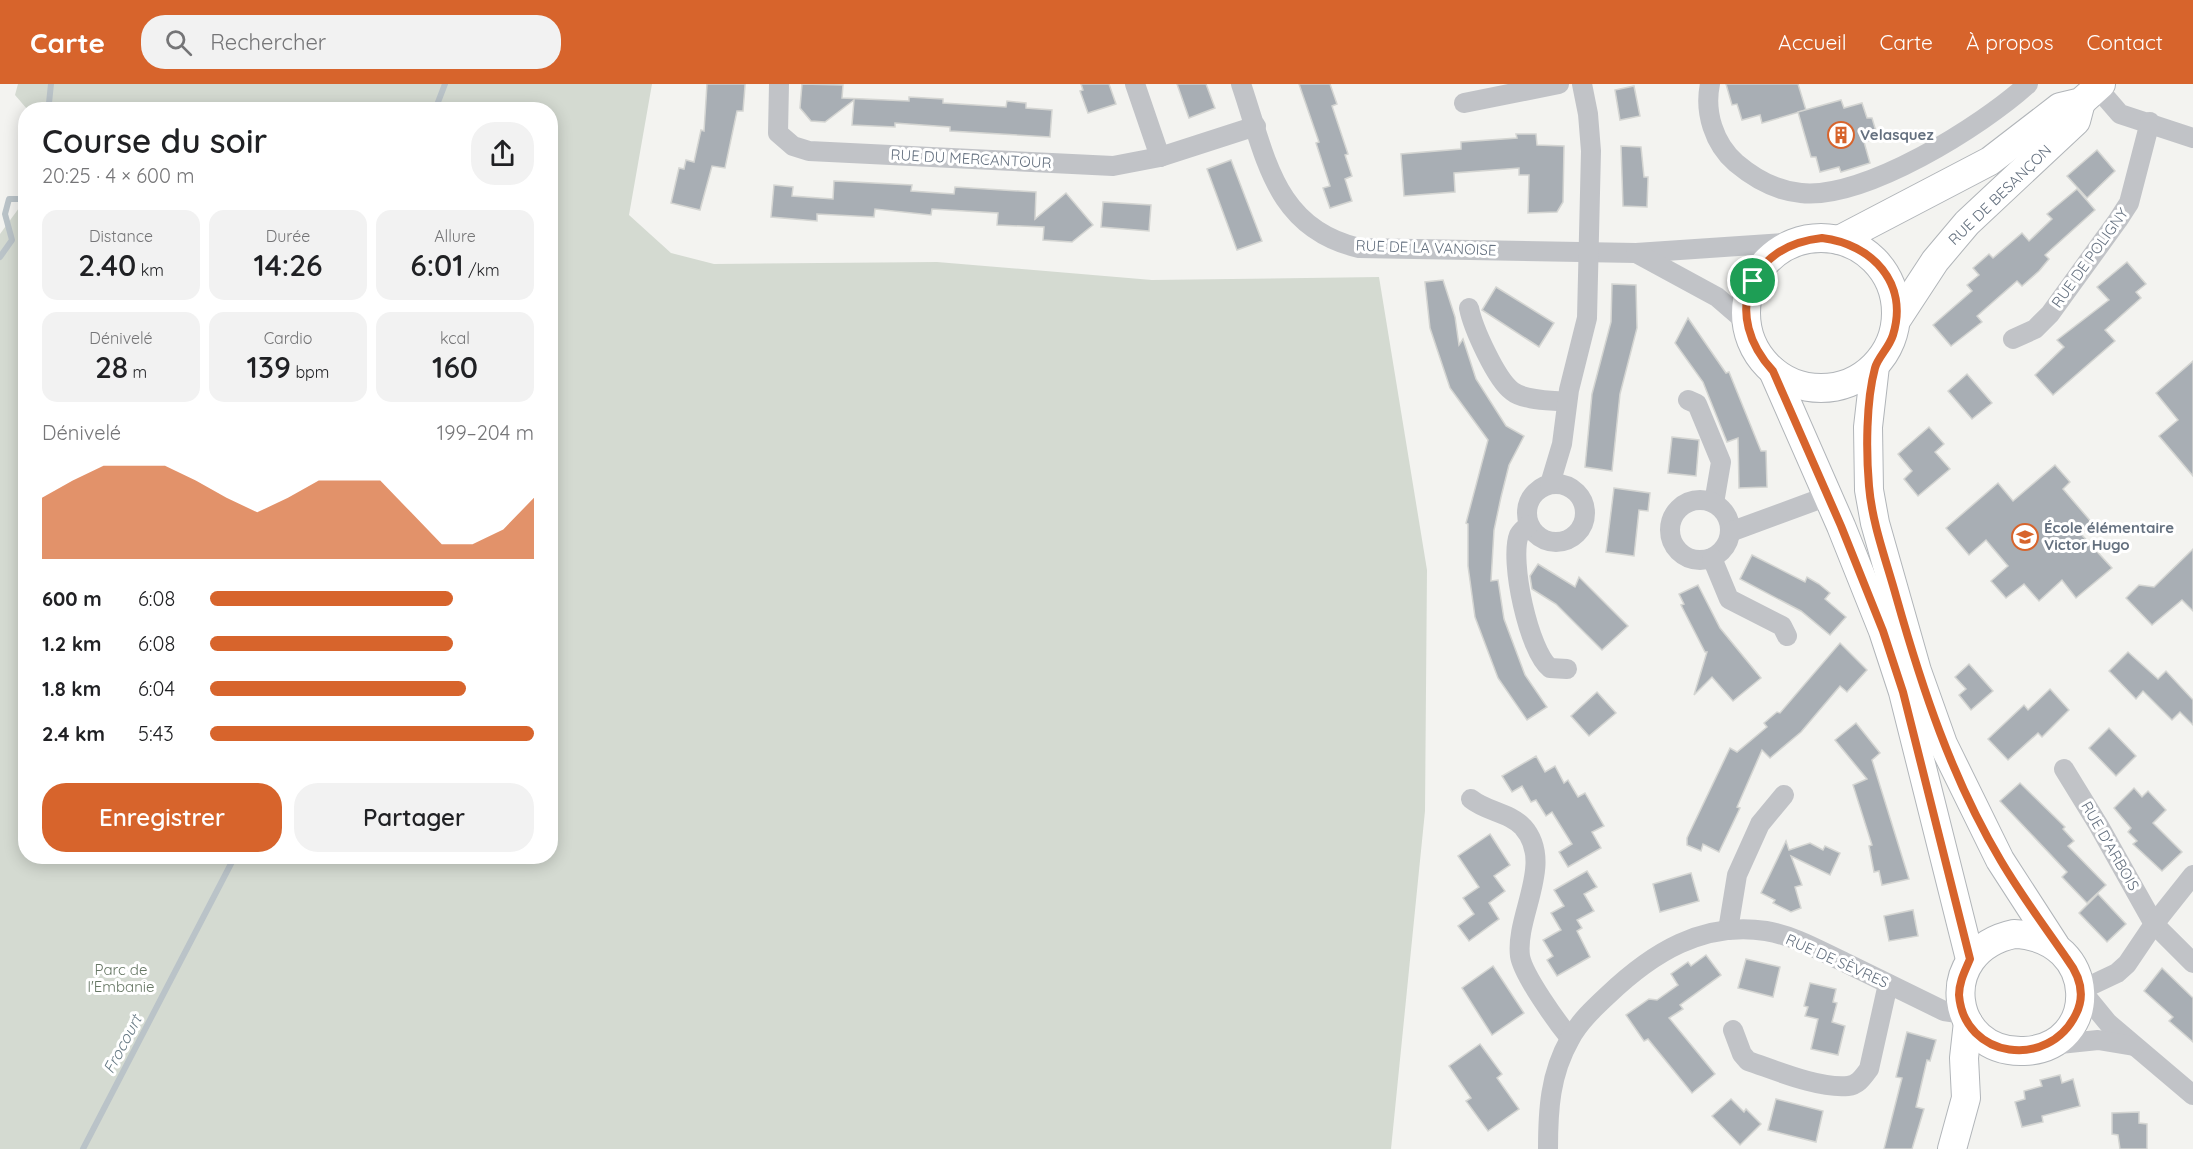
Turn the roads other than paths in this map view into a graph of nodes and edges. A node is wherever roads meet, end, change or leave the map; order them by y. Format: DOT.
graph roads {
  1 [pos="779,84"];
  2 [pos="1135,84"];
  3 [pos="1241,84"];
  4 [pos="1559,84"];
  5 [pos="1582,84"];
  6 [pos="1710,84"];
  7 [pos="2028,84"];
  8 [pos="2100,88"];
  9 [pos="1464,103"];
  10 [pos="2150,122"];
  11 [pos="1256,126"];
  12 [pos="2193,138"];
  13 [pos="1160,157"];
  14 [pos="1839,240"];
  15 [pos="1797,242"];
  16 [pos="1589,251"];
  17 [pos="1636,253"];
  18 [pos="1469,308"];
  19 [pos="1897,319"];
  20 [pos="1746,322"];
  21 [pos="2013,339"];
  22 [pos="1875,366"];
  23 [pos="1773,371"];
  24 [pos="1688,400"];
  25 [pos="1567,402"];
  26 [pos="1551,484"];
  27 [pos="1828,496"];
  28 [pos="1714,503"];
  29 [pos="1529,525"];
  30 [pos="1730,532"];
  31 [pos="1712,558"];
  32 [pos="1787,636"];
  33 [pos="1567,669"];
  34 [pos="2064,769"];
  35 [pos="1784,795"];
  36 [pos="1471,799"];
  37 [pos="2193,876"];
  38 [pos="2154,924"];
  39 [pos="1728,930"];
  40 [pos="2055,945"];
  41 [pos="1970,959"];
  42 [pos="2193,963"];
  43 [pos="1888,984"];
  44 [pos="2081,990"];
  45 [pos="1966,1018"];
  46 [pos="1733,1030"];
  47 [pos="1570,1038"];
  48 [pos="2048,1045"];
  49 [pos="2136,1046"];
  50 [pos="2005,1049"];
  51 [pos="2193,1095"];
  52 [pos="1966,1098"];
  53 [pos="1548,1149"];
  54 [pos="1952,1149"];
  1 -- 13 [label="street, RUE DU MERCANTOUR"];
  2 -- 13 [label="street"];
  3 -- 11 [label="street, RUE DE LA VANOISE"];
  4 -- 9 [label="street"];
  5 -- 16 [label="street"];
  6 -- 7 [label="street"];
  8 -- 10 [label="street"];
  8 -- 14 [label="street, RUE DE BESANÇON"];
  8 -- 19 [label="street, RUE DE BESANÇON"];
  10 -- 12 [label="street"];
  10 -- 21 [label="street, RUE DE POLIGNY"];
  11 -- 13 [label="street, RUE DU MERCANTOUR"];
  11 -- 16 [label="street, RUE DE LA VANOISE"];
  14 -- 15 [label="street"];
  14 -- 19 [label="street"];
  15 -- 17 [label="street, RUE DE LA VANOISE"];
  15 -- 20 [label="street"];
  16 -- 17 [label="street, RUE DE LA VANOISE"];
  16 -- 25 [label="street"];
  17 -- 20 [label="street, RUE DE LA VANOISE"];
  18 -- 25 [label="street"];
  19 -- 22 [label="street"];
  20 -- 23 [label="street"];
  22 -- 23 [label="street"];
  22 -- 40 [label="street"];
  23 -- 27 [label="street"];
  24 -- 28 [label="street"];
  25 -- 26 [label="street"];
  26 -- 29 [label="street"];
  26 -- 29 [label="street"];
  27 -- 30 [label="street"];
  27 -- 41 [label="street"];
  28 -- 30 [label="street"];
  28 -- 31 [label="street"];
  29 -- 33 [label="street"];
  30 -- 31 [label="street"];
  31 -- 32 [label="street"];
  34 -- 38 [label="street, RUE D'ARBOIS"];
  35 -- 39 [label="street"];
  36 -- 47 [label="street"];
  37 -- 38 [label="street"];
  38 -- 42 [label="street, RUE D'ARBOIS"];
  38 -- 44 [label="street"];
  39 -- 43 [label="street, RUE DE SÈVRES"];
  39 -- 47 [label="street, RUE DE SÈVRES"];
  40 -- 41 [label="street"];
  40 -- 44 [label="street"];
  41 -- 45 [label="street"];
  43 -- 45 [label="street, RUE DE SÈVRES"];
  43 -- 46 [label="street"];
  44 -- 48 [label="street"];
  44 -- 49 [label="street"];
  45 -- 50 [label="street"];
  45 -- 52 [label="street"];
  47 -- 53 [label="street, RUE DE SÈVRES"];
  48 -- 49 [label="street"];
  48 -- 50 [label="street"];
  49 -- 51 [label="street"];
  50 -- 52 [label="street"];
  52 -- 54 [label="street"];
}
